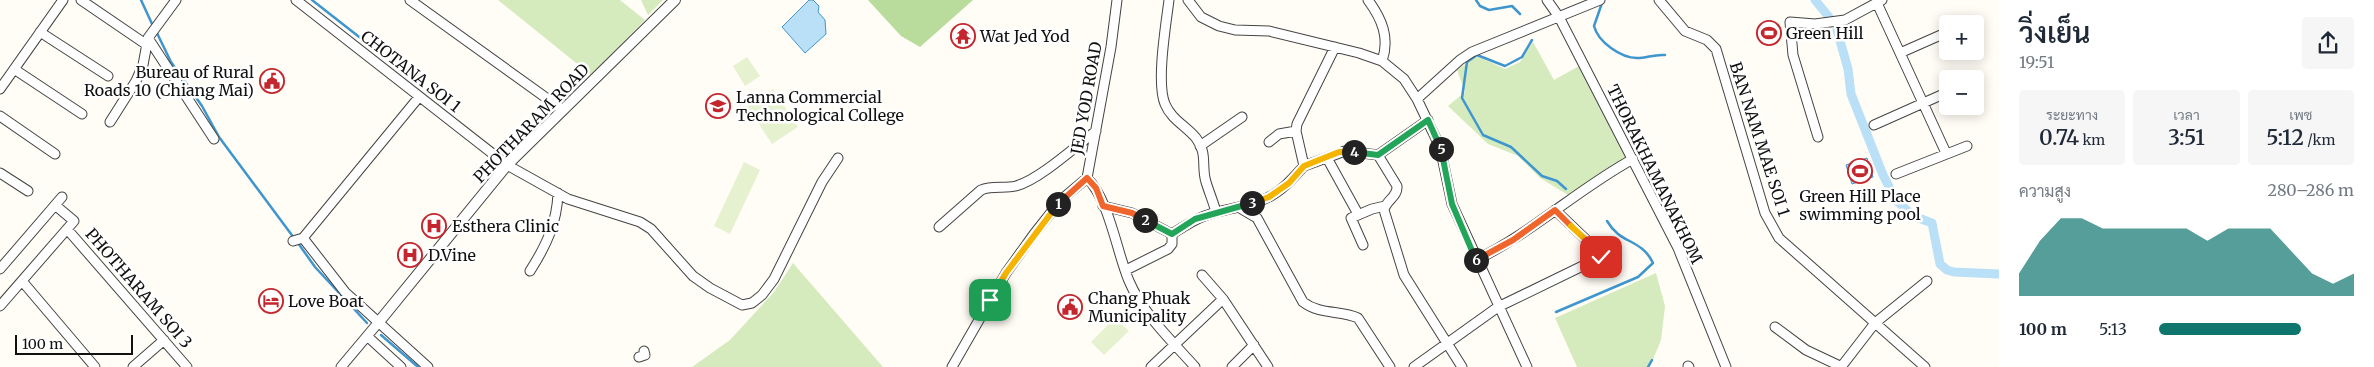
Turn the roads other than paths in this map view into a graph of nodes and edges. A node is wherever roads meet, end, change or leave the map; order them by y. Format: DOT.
graph roads {
  1 [pos="63,0"];
  2 [pos="81,0"];
  3 [pos="176,0"];
  4 [pos="296,0"];
  5 [pos="410,0"];
  6 [pos="675,0"];
  7 [pos="1117,0"];
  8 [pos="1169,0"];
  9 [pos="1188,0"];
  10 [pos="1368,0"];
  11 [pos="1547,0"];
  12 [pos="1659,0"];
  13 [pos="1598,1"];
  14 [pos="1879,1"];
  15 [pos="1559,17"];
  16 [pos="40,32"];
  17 [pos="1939,35"];
  18 [pos="148,42"];
  19 [pos="1335,47"];
  20 [pos="1900,54"];
  21 [pos="1382,61"];
  22 [pos="14,69"];
  23 [pos="108,76"];
  24 [pos="0,89"];
  25 [pos="419,96"];
  26 [pos="1939,96"];
  27 [pos="1417,99"];
  28 [pos="1923,103"];
  29 [pos="563,110"];
  30 [pos="82,114"];
  31 [pos="0,116"];
  32 [pos="1242,117"];
  33 [pos="1428,120"];
  34 [pos="110,122"];
  35 [pos="1874,125"];
  36 [pos="1096,131"];
  37 [pos="1296,131"];
  38 [pos="1818,136"];
  39 [pos="214,139"];
  40 [pos="1269,142"];
  41 [pos="1200,146"];
  42 [pos="1967,146"];
  43 [pos="1946,153"];
  44 [pos="55,154"];
  45 [pos="1378,155"];
  46 [pos="838,158"];
  47 [pos="1327,158"];
  48 [pos="1633,159"];
  49 [pos="507,165"];
  50 [pos="1304,166"];
  51 [pos="0,172"];
  52 [pos="1896,174"];
  53 [pos="1087,178"];
  54 [pos="28,191"];
  55 [pos="558,193"];
  56 [pos="1103,206"];
  57 [pos="1385,206"];
  58 [pos="1240,208"];
  59 [pos="1555,210"];
  60 [pos="1216,212"];
  61 [pos="1358,214"];
  62 [pos="939,226"];
  63 [pos="67,229"];
  64 [pos="1172,234"];
  65 [pos="303,238"];
  66 [pos="293,242"];
  67 [pos="1363,245"];
  68 [pos="1476,260"];
  69 [pos="0,269"];
  70 [pos="1126,270"];
  71 [pos="530,271"];
  72 [pos="1202,275"];
  73 [pos="1927,281"];
  74 [pos="22,282"];
  75 [pos="1223,299"];
  76 [pos="0,306"];
  77 [pos="1498,307"];
  78 [pos="378,322"];
  79 [pos="1876,322"];
  80 [pos="1775,327"];
  81 [pos="367,336"];
  82 [pos="164,340"];
  83 [pos="1447,344"];
  84 [pos="1175,345"];
  85 [pos="1254,345"];
  86 [pos="95,367"];
  87 [pos="134,367"];
  88 [pos="187,367"];
  89 [pos="341,367"];
  90 [pos="401,367"];
  91 [pos="428,367"];
  92 [pos="952,367"];
  93 [pos="1151,367"];
  94 [pos="1195,367"];
  95 [pos="1232,367"];
  96 [pos="1268,367"];
  97 [pos="1390,367"];
  98 [pos="1414,367"];
  99 [pos="1462,367"];
  100 [pos="1527,367"];
  101 [pos="1726,367"];
  102 [pos="1842,367"];
  103 [pos="1925,367"];
  1 -- 16 [label="street"];
  2 -- 18 [label="street"];
  3 -- 18 [label="street"];
  4 -- 25 [label="street, CHOTANA SOI 1"];
  5 -- 29 [label="street"];
  6 -- 29 [label="street, PHOTHARAM ROAD"];
  7 -- 36 [label="street, JED YOD ROAD"];
  8 -- 41 [label="street"];
  9 -- 19 [label="street"];
  10 -- 21 [label="street"];
  11 -- 15 [label="street, THORAKHAMANAKHOM"];
  12 -- 79 [label="street, BAN NAM MAE SOI 1"];
  13 -- 15 [label="street"];
  14 -- 20 [label="street"];
  14 -- 38 [label="street"];
  15 -- 27 [label="street"];
  15 -- 48 [label="street, THORAKHAMANAKHOM"];
  16 -- 22 [label="street"];
  16 -- 23 [label="street"];
  17 -- 20 [label="street"];
  18 -- 34 [label="street"];
  18 -- 39 [label="street"];
  19 -- 21 [label="street"];
  19 -- 37 [label="street"];
  20 -- 28 [label="street"];
  21 -- 27 [label="street"];
  22 -- 24 [label="street"];
  22 -- 30 [label="street"];
  25 -- 49 [label="street, CHOTANA SOI 1"];
  25 -- 65 [label="street"];
  26 -- 28 [label="street"];
  27 -- 33 [label="street"];
  28 -- 35 [label="street"];
  28 -- 43 [label="street"];
  29 -- 49 [label="street, PHOTHARAM ROAD"];
  31 -- 44 [label="street"];
  32 -- 41 [label="street"];
  33 -- 45 [label="street"];
  33 -- 68 [label="street"];
  36 -- 53 [label="street, JED YOD ROAD"];
  36 -- 62 [label="street"];
  37 -- 40 [label="street"];
  37 -- 50 [label="street"];
  41 -- 60 [label="street"];
  42 -- 43 [label="street"];
  43 -- 52 [label="street"];
  45 -- 47 [label="street"];
  45 -- 57 [label="street"];
  46 -- 55 [label="street, CHOTANA SOI 1"];
  47 -- 50 [label="street"];
  47 -- 61 [label="street"];
  48 -- 59 [label="street"];
  48 -- 101 [label="street, THORAKHAMANAKHOM"];
  49 -- 55 [label="street, CHOTANA SOI 1"];
  49 -- 78 [label="street, PHOTHARAM ROAD"];
  50 -- 58 [label="street"];
  51 -- 54 [label="street"];
  53 -- 56 [label="street"];
  53 -- 92 [label="street, JED YOD ROAD"];
  55 -- 71 [label="street"];
  56 -- 64 [label="street"];
  56 -- 70 [label="street"];
  57 -- 61 [label="street"];
  57 -- 83 [label="street"];
  58 -- 60 [label="street"];
  58 -- 97 [label="street"];
  59 -- 68 [label="street"];
  59 -- 77 [label="street"];
  60 -- 64 [label="street"];
  61 -- 67 [label="street"];
  63 -- 69 [label="street"];
  63 -- 74 [label="street"];
  63 -- 82 [label="street, PHOTHARAM SOI 3"];
  64 -- 70 [label="street"];
  65 -- 66 [label="street"];
  65 -- 78 [label="street"];
  68 -- 77 [label="street"];
  70 -- 84 [label="street"];
  72 -- 75 [label="street"];
  73 -- 79 [label="street"];
  74 -- 76 [label="street"];
  74 -- 86 [label="street"];
  75 -- 84 [label="street"];
  75 -- 85 [label="street"];
  77 -- 83 [label="street"];
  77 -- 100 [label="street"];
  78 -- 81 [label="street, PHOTHARAM ROAD"];
  78 -- 91 [label="street"];
  79 -- 102 [label="street"];
  79 -- 103 [label="street, BAN NAM MAE SOI 1"];
  80 -- 102 [label="street"];
  81 -- 89 [label="street, PHOTHARAM ROAD"];
  81 -- 90 [label="street"];
  82 -- 87 [label="street"];
  82 -- 88 [label="street, PHOTHARAM SOI 3"];
  83 -- 98 [label="street"];
  83 -- 99 [label="street"];
  84 -- 93 [label="street"];
  84 -- 94 [label="street"];
  85 -- 95 [label="street"];
  85 -- 96 [label="street"];
}
